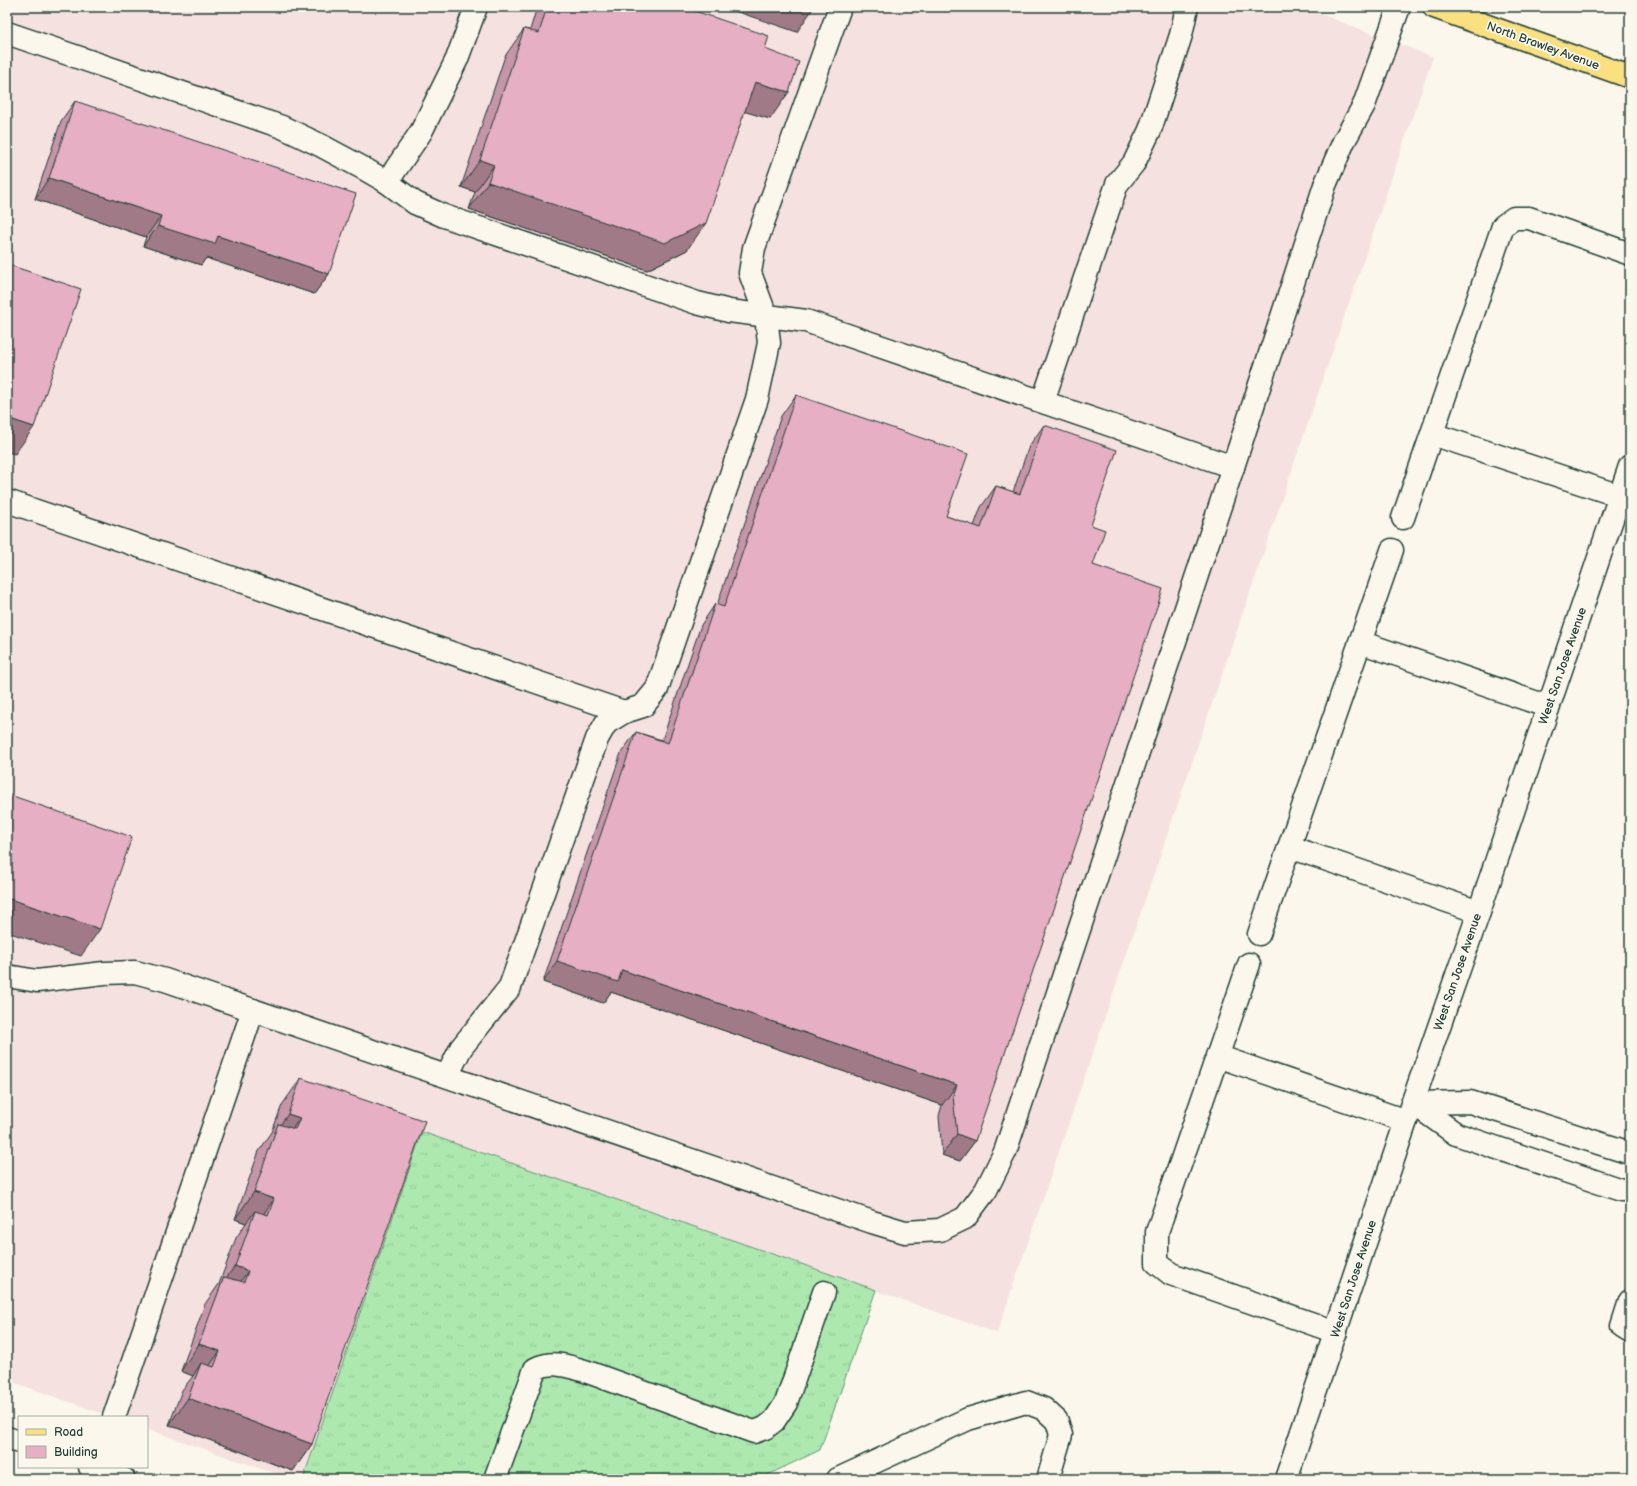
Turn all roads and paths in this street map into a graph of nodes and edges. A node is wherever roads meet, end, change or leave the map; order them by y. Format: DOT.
graph roads {
  1 [pos="476,7"];
  2 [pos="840,7"];
  3 [pos="1187,7"];
  4 [pos="1399,7"];
  5 [pos="1434,7"];
  6 [pos="7,33"];
  7 [pos="1630,77"];
  8 [pos="386,182"];
  9 [pos="1630,254"];
  10 [pos="766,316"];
  11 [pos="1043,401"];
  12 [pos="1432,434"];
  13 [pos="1630,466"];
  14 [pos="1233,468"];
  15 [pos="1620,496"];
  16 [pos="7,500"];
  17 [pos="1403,518"];
  18 [pos="1392,550"];
  19 [pos="1360,642"];
  20 [pos="1549,707"];
  21 [pos="624,712"];
  22 [pos="1290,847"];
  23 [pos="1479,912"];
  24 [pos="1259,934"];
  25 [pos="1249,964"];
  26 [pos="7,976"];
  27 [pos="253,1010"];
  28 [pos="1217,1056"];
  29 [pos="446,1076"];
  30 [pos="1409,1112"];
  31 [pos="1630,1153"];
  32 [pos="1630,1189"];
  33 [pos="824,1292"];
  34 [pos="1630,1300"];
  35 [pos="1630,1330"];
  36 [pos="1336,1332"];
  37 [pos="114,1416"];
  38 [pos="7,1438"];
  39 [pos="18,1442"];
  40 [pos="85,1468"];
  41 [pos="93,1468"];
  42 [pos="81,1479"];
  43 [pos="124,1479"];
  44 [pos="495,1479"];
  45 [pos="838,1479"];
  46 [pos="1048,1479"];
  47 [pos="1286,1479"];
  1 -- 8 [label="street"];
  2 -- 10 [label="street"];
  3 -- 11 [label="street"];
  4 -- 14 [label="street"];
  5 -- 7 [label="main road, North Brawley Avenue"];
  6 -- 8 [label="street"];
  8 -- 10 [label="street"];
  9 -- 12 [label="street"];
  10 -- 11 [label="street"];
  10 -- 21 [label="street"];
  11 -- 14 [label="street"];
  12 -- 15 [label="street"];
  12 -- 17 [label="street"];
  13 -- 15 [label="street, West San Jose Avenue"];
  14 -- 29 [label="street"];
  15 -- 20 [label="street, West San Jose Avenue"];
  16 -- 21 [label="street"];
  18 -- 19 [label="street"];
  19 -- 20 [label="street"];
  19 -- 22 [label="street"];
  20 -- 23 [label="street, West San Jose Avenue"];
  21 -- 29 [label="street"];
  22 -- 23 [label="street"];
  22 -- 24 [label="street"];
  23 -- 30 [label="street, West San Jose Avenue"];
  25 -- 28 [label="street"];
  26 -- 27 [label="street"];
  27 -- 29 [label="street"];
  27 -- 37 [label="street"];
  28 -- 30 [label="street"];
  28 -- 36 [label="street"];
  30 -- 31 [label="street"];
  30 -- 32 [label="street"];
  30 -- 36 [label="street, West San Jose Avenue"];
  33 -- 44 [label="street"];
  34 -- 35 [label="street"];
  36 -- 47 [label="street, West San Jose Avenue"];
  38 -- 39 [label="street"];
  40 -- 42 [label="street"];
  41 -- 43 [label="street"];
  45 -- 46 [label="street"];
}
